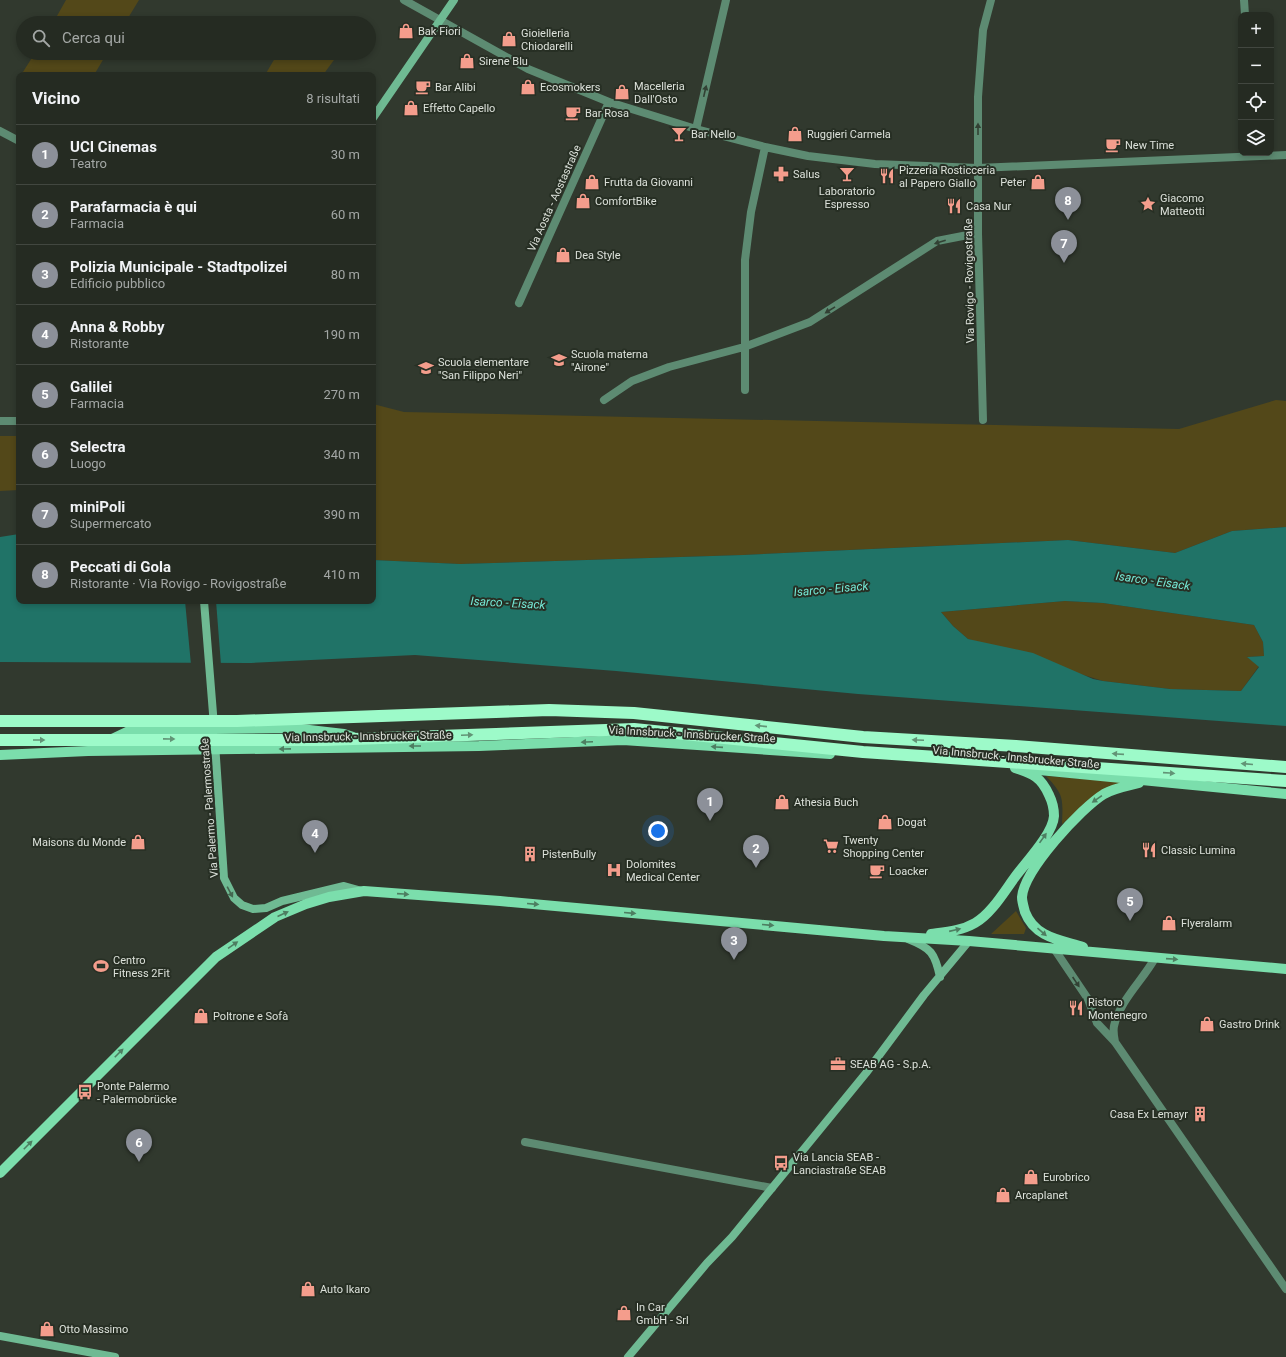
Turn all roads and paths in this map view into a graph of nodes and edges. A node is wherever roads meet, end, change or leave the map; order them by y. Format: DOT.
graph roads {
  1 [pos="404,0"];
  2 [pos="454,0"];
  3 [pos="726,0"];
  4 [pos="991,0"];
  5 [pos="1244,0"];
  6 [pos="1245,12"];
  7 [pos="439,20"];
  8 [pos="609,102"];
  9 [pos="376,114"];
  10 [pos="696,129"];
  11 [pos="0,131"];
  12 [pos="16,139"];
  13 [pos="765,147"];
  14 [pos="1274,155"];
  15 [pos="1286,155"];
  16 [pos="1240,156"];
  17 [pos="978,168"];
  18 [pos="978,234"];
  19 [pos="519,303"];
  20 [pos="744,347"];
  21 [pos="745,390"];
  22 [pos="604,400"];
  23 [pos="983,420"];
  24 [pos="0,421"];
  25 [pos="16,421"];
  26 [pos="204,604"];
  27 [pos="0,721"];
  28 [pos="216,729"];
  29 [pos="0,740"];
  30 [pos="375,747"];
  31 [pos="88,751"];
  32 [pos="0,756"];
  33 [pos="1286,767"];
  34 [pos="1015,768"];
  35 [pos="1146,781"];
  36 [pos="1286,781"];
  37 [pos="1286,794"];
  38 [pos="364,892"];
  39 [pos="903,937"];
  40 [pos="969,941"];
  41 [pos="1055,950"];
  42 [pos="1105,953"];
  43 [pos="1155,958"];
  44 [pos="1286,969"];
  45 [pos="940,977"];
  46 [pos="1114,1042"];
  47 [pos="525,1142"];
  48 [pos="0,1173"];
  49 [pos="772,1188"];
  50 [pos="1286,1289"];
  51 [pos="0,1336"];
  52 [pos="114,1357"];
  53 [pos="628,1357"];
  1 -- 7 [label="street"];
  2 -- 7 [label="main road"];
  10 -- 3 [label="street, one-way"];
  17 -- 4 [label="street, Via Rovigo - Rovigostraße, one-way"];
  5 -- 6 [label="street"];
  7 -- 8 [label="street"];
  7 -- 9 [label="main road"];
  8 -- 10 [label="street"];
  8 -- 19 [label="street, Via Aosta - Aostastraße"];
  10 -- 13 [label="street"];
  11 -- 12 [label="street"];
  13 -- 17 [label="street"];
  13 -- 20 [label="street"];
  14 -- 15 [label="street"];
  16 -- 17 [label="street"];
  17 -- 18 [label="street, Via Rovigo - Rovigostraße"];
  18 -- 20 [label="street, one-way"];
  18 -- 23 [label="street, Via Rovigo - Rovigostraße"];
  20 -- 21 [label="street"];
  20 -- 22 [label="street"];
  24 -- 25 [label="street"];
  26 -- 28 [label="main road, Via Palermo - Palermostraße"];
  33 -- 27 [label="highway, one-way"];
  28 -- 30 [label="main road"];
  28 -- 31 [label="main road"];
  28 -- 38 [label="main road, Via Palermo - Palermostraße, one-way"];
  29 -- 36 [label="highway, one-way"];
  30 -- 31 [label="main road, Via Innsbruck - Innsbrucker Straße, one-way"];
  34 -- 30 [label="main road, Via Innsbruck - Innsbrucker Straße, one-way"];
  31 -- 32 [label="main road, Via Innsbruck - Innsbrucker Straße"];
  34 -- 35 [label="main road, Via Innsbruck - Innsbrucker Straße"];
  39 -- 34 [label="main road, one-way"];
  35 -- 37 [label="main road, Via Innsbruck - Innsbrucker Straße"];
  35 -- 42 [label="main road, one-way"];
  38 -- 39 [label="main road, one-way"];
  48 -- 38 [label="main road, one-way"];
  39 -- 40 [label="main road"];
  39 -- 45 [label="main road"];
  40 -- 41 [label="main road"];
  40 -- 45 [label="main road"];
  41 -- 42 [label="main road"];
  41 -- 46 [label="street, one-way"];
  42 -- 43 [label="main road"];
  43 -- 44 [label="main road, one-way"];
  43 -- 46 [label="street"];
  45 -- 49 [label="main road"];
  46 -- 50 [label="street"];
  47 -- 49 [label="street"];
  49 -- 53 [label="main road"];
  51 -- 52 [label="main road"];
}
